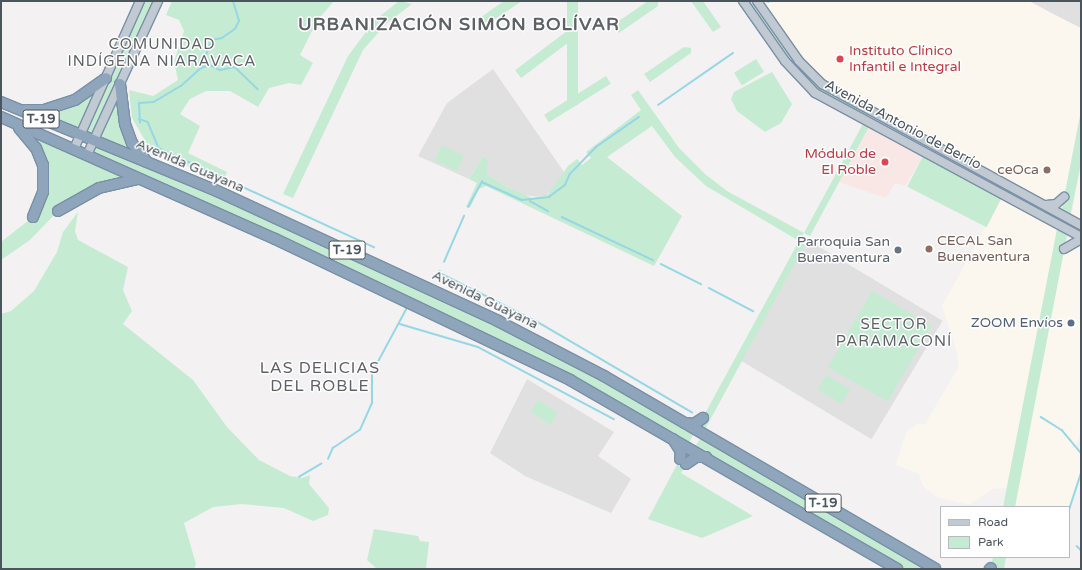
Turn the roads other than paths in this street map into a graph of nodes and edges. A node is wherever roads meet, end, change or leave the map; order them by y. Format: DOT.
graph roads {
  1 [pos="140,1"];
  2 [pos="158,1"];
  3 [pos="743,1"];
  4 [pos="756,1"];
  5 [pos="106,78"];
  6 [pos="120,84"];
  7 [pos="1,102"];
  8 [pos="18,109"];
  9 [pos="1,117"];
  10 [pos="14,123"];
  11 [pos="80,135"];
  12 [pos="94,141"];
  13 [pos="74,149"];
  14 [pos="87,155"];
  15 [pos="148,164"];
  16 [pos="140,178"];
  17 [pos="1064,197"];
  18 [pos="1044,204"];
  19 [pos="58,211"];
  20 [pos="33,217"];
  21 [pos="1081,225"];
  22 [pos="1081,238"];
  23 [pos="1064,249"];
  24 [pos="683,422"];
  25 [pos="672,437"];
  26 [pos="710,438"];
  27 [pos="706,457"];
  28 [pos="897,569"];
  29 [pos="935,569"];
  1 -- 5 [label="street"];
  2 -- 6 [label="street"];
  3 -- 22 [label="street, Avenida Antonio de Berrío"];
  4 -- 18 [label="street, Avenida Antonio de Berrío"];
  5 -- 8 [label="highway"];
  5 -- 11 [label="street"];
  6 -- 12 [label="street"];
  6 -- 15 [label="highway"];
  7 -- 8 [label="highway, Avenida Guayana / T-19"];
  8 -- 11 [label="highway, Avenida Guayana / T-19"];
  9 -- 10 [label="highway, T-19"];
  10 -- 13 [label="highway, T-19"];
  10 -- 20 [label="highway"];
  11 -- 12 [label="highway, Avenida Guayana / T-19"];
  11 -- 13 [label="street"];
  12 -- 14 [label="street"];
  12 -- 15 [label="highway, Avenida Guayana / T-19"];
  13 -- 14 [label="highway, T-19"];
  14 -- 16 [label="highway, T-19"];
  15 -- 24 [label="highway, Avenida Guayana / T-19"];
  16 -- 19 [label="highway"];
  16 -- 25 [label="highway, T-19"];
  17 -- 18 [label="street"];
  18 -- 21 [label="street, Avenida Antonio de Berrío"];
  22 -- 23 [label="street"];
  24 -- 26 [label="highway, Avenida Guayana / T-19"];
  24 -- 26 [label="highway"];
  25 -- 27 [label="highway, T-19"];
  25 -- 27 [label="highway"];
  26 -- 29 [label="highway, Avenida Guayana / T-19"];
  27 -- 28 [label="highway, T-19"];
}
